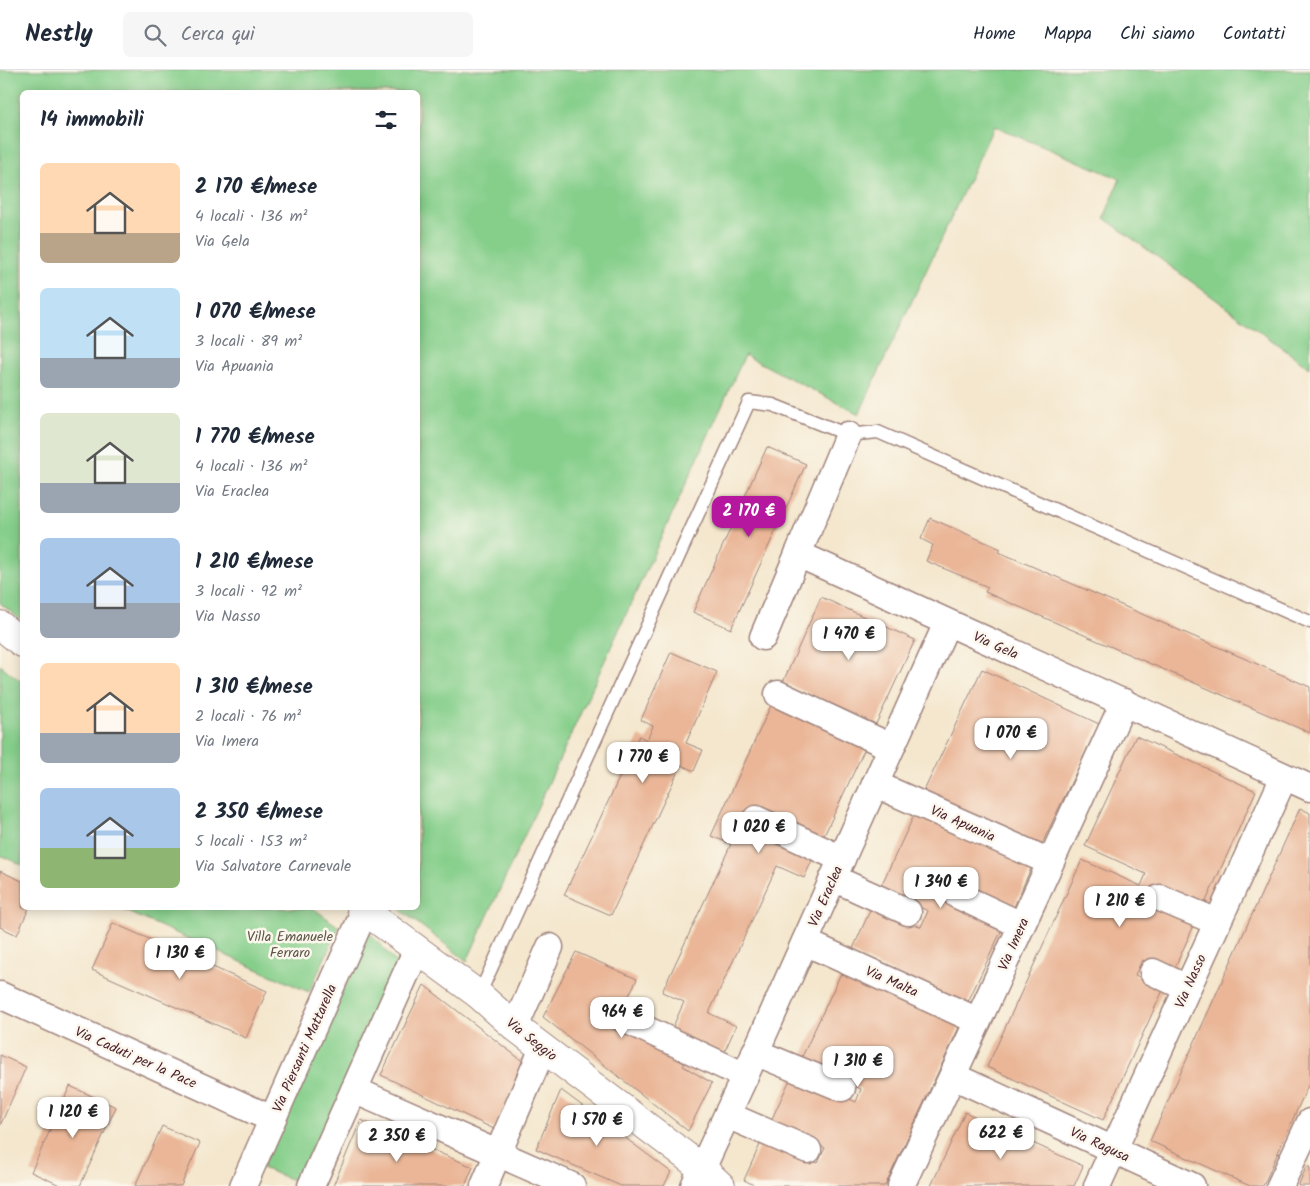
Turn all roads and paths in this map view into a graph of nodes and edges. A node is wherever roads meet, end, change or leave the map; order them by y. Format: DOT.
graph roads {
  1 [pos="848,435"];
  2 [pos="798,554"];
  3 [pos="1310,622"];
  4 [pos="947,623"];
  5 [pos="0,625"];
  6 [pos="763,637"];
  7 [pos="20,641"];
  8 [pos="778,694"];
  9 [pos="1124,702"];
  10 [pos="891,747"];
  11 [pos="1284,777"];
  12 [pos="875,784"];
  13 [pos="1310,788"];
  14 [pos="756,819"];
  15 [pos="1050,862"];
  16 [pos="837,868"];
  17 [pos="957,895"];
  18 [pos="1160,898"];
  19 [pos="363,910"];
  20 [pos="364,910"];
  21 [pos="908,912"];
  22 [pos="1217,922"];
  23 [pos="1021,925"];
  24 [pos="805,942"];
  25 [pos="550,947"];
  26 [pos="417,949"];
  27 [pos="1153,972"];
  28 [pos="1187,988"];
  29 [pos="0,995"];
  30 [pos="479,995"];
  31 [pos="624,1019"];
  32 [pos="978,1021"];
  33 [pos="515,1027"];
  34 [pos="543,1048"];
  35 [pos="755,1052"];
  36 [pos="745,1076"];
  37 [pos="953,1076"];
  38 [pos="842,1088"];
  39 [pos="354,1090"];
  40 [pos="727,1114"];
  41 [pos="272,1119"];
  42 [pos="1310,1122"];
  43 [pos="808,1150"];
  44 [pos="1113,1150"];
  45 [pos="498,1153"];
  46 [pos="706,1180"];
  47 [pos="243,1186"];
  48 [pos="312,1186"];
  49 [pos="484,1186"];
  50 [pos="572,1186"];
  51 [pos="901,1186"];
  52 [pos="1096,1186"];
  53 [pos="1192,1186"];
  54 [pos="1280,1186"];
  1 -- 2 [label="street"];
  1 -- 3 [label="lane"];
  1 -- 30 [label="lane"];
  2 -- 4 [label="street, Via Gela"];
  2 -- 6 [label="street"];
  4 -- 9 [label="street, Via Gela"];
  4 -- 10 [label="street, Via Eraclea"];
  5 -- 7 [label="street"];
  8 -- 10 [label="street"];
  9 -- 11 [label="street, Via Gela"];
  9 -- 15 [label="street, Via Imera"];
  10 -- 12 [label="street, Via Eraclea"];
  11 -- 13 [label="street, Via Gela"];
  11 -- 22 [label="street, Via Nasso"];
  12 -- 15 [label="street, Via Apuania"];
  12 -- 16 [label="street, Via Eraclea"];
  14 -- 16 [label="street"];
  15 -- 23 [label="street, Via Imera"];
  16 -- 21 [label="street"];
  16 -- 24 [label="street, Via Eraclea"];
  17 -- 23 [label="street"];
  18 -- 22 [label="street"];
  19 -- 41 [label="street, Via Piersanti Mattarella"];
  20 -- 26 [label="street, Via Seggio"];
  22 -- 28 [label="street, Via Nasso"];
  23 -- 32 [label="street, Via Imera"];
  24 -- 32 [label="street, Via Malta"];
  24 -- 35 [label="street, Via Eraclea"];
  25 -- 33 [label="street"];
  26 -- 30 [label="street, Via Seggio"];
  26 -- 39 [label="street"];
  27 -- 28 [label="street"];
  28 -- 44 [label="street, Via Nasso"];
  29 -- 41 [label="street, Via Caduti per la Pace"];
  30 -- 33 [label="street, Via Seggio"];
  31 -- 36 [label="street"];
  32 -- 37 [label="street, Via Imera"];
  33 -- 34 [label="street, Via Seggio"];
  34 -- 45 [label="street"];
  34 -- 46 [label="street, Via Seggio"];
  35 -- 36 [label="street, Via Eraclea"];
  35 -- 38 [label="street"];
  36 -- 40 [label="street, Via Eraclea"];
  37 -- 44 [label="street, Via Ragusa"];
  37 -- 51 [label="street, Via Imera"];
  39 -- 45 [label="street"];
  39 -- 48 [label="street"];
  40 -- 43 [label="street"];
  40 -- 46 [label="street, Via Eraclea"];
  41 -- 47 [label="street, Via Piersanti Mattarella"];
  42 -- 54 [label="street"];
  44 -- 52 [label="street, Via Nasso"];
  44 -- 53 [label="street, Via Ragusa"];
  45 -- 49 [label="street"];
  45 -- 50 [label="street"];
}
